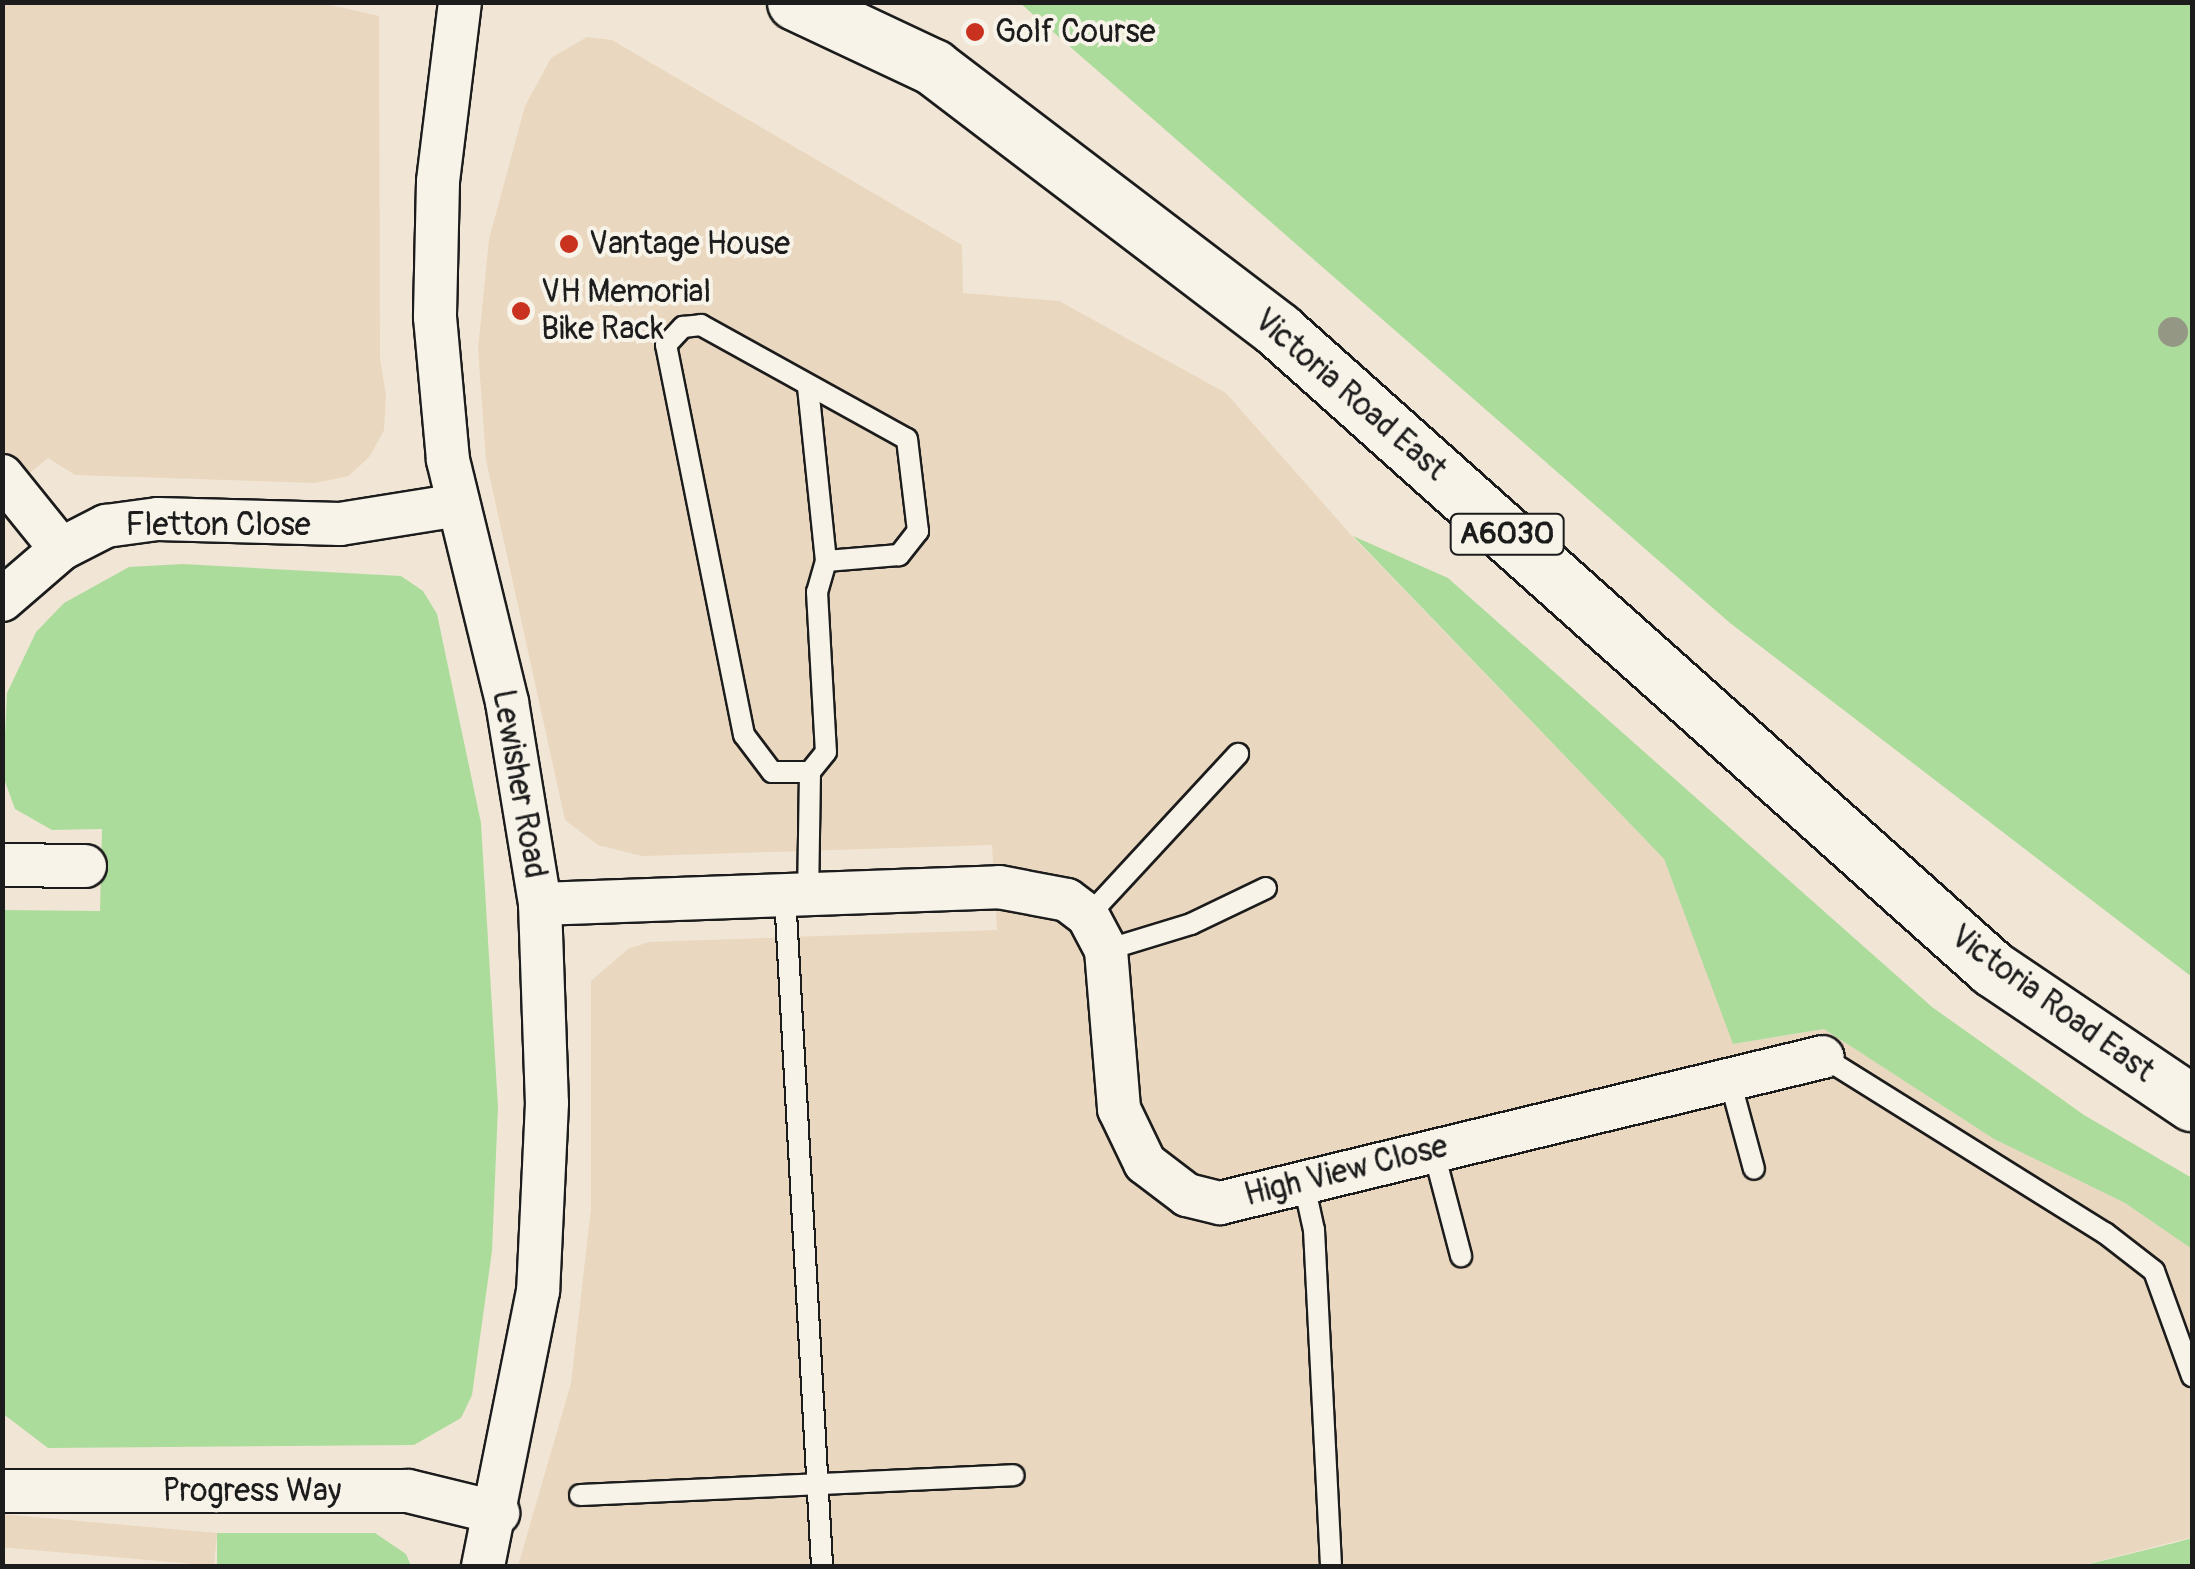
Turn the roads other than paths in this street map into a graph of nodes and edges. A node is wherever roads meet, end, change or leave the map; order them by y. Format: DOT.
graph roads {
  1 [pos="460,2"];
  2 [pos="795,2"];
  3 [pos="808,386"];
  4 [pos="2,476"];
  5 [pos="458,506"];
  6 [pos="62,549"];
  7 [pos="826,561"];
  8 [pos="2,600"];
  9 [pos="1238,754"];
  10 [pos="810,772"];
  11 [pos="2,865"];
  12 [pos="86,866"];
  13 [pos="1266,888"];
  14 [pos="797,894"];
  15 [pos="540,904"];
  16 [pos="1097,933"];
  17 [pos="1823,1057"];
  18 [pos="1729,1076"];
  19 [pos="2192,1104"];
  20 [pos="1432,1149"];
  21 [pos="1754,1169"];
  22 [pos="1304,1180"];
  23 [pos="1461,1256"];
  24 [pos="2192,1376"];
  25 [pos="1014,1475"];
  26 [pos="818,1484"];
  27 [pos="2,1491"];
  28 [pos="580,1495"];
  29 [pos="498,1514"];
  30 [pos="483,1566"];
  31 [pos="822,1566"];
  32 [pos="1331,1566"];
  1 -- 5 [label="street, Lewisher Road"];
  2 -- 19 [label="highway, Victoria Road East / A6030"];
  3 -- 7 [label="lane"];
  3 -- 7 [label="lane"];
  3 -- 10 [label="lane"];
  4 -- 6 [label="street"];
  5 -- 6 [label="street, Fletton Close"];
  5 -- 15 [label="street, Lewisher Road"];
  6 -- 8 [label="street, Fletton Close"];
  7 -- 10 [label="lane"];
  9 -- 16 [label="lane"];
  10 -- 14 [label="lane"];
  11 -- 12 [label="street"];
  13 -- 16 [label="lane"];
  14 -- 15 [label="street"];
  14 -- 16 [label="street"];
  14 -- 26 [label="lane"];
  15 -- 29 [label="street, Lewisher Road"];
  16 -- 22 [label="street, High View Close"];
  17 -- 18 [label="street, High View Close"];
  17 -- 24 [label="lane"];
  18 -- 20 [label="street, High View Close"];
  18 -- 21 [label="lane"];
  20 -- 22 [label="street, High View Close"];
  20 -- 23 [label="lane"];
  22 -- 32 [label="lane"];
  25 -- 26 [label="lane"];
  26 -- 28 [label="lane"];
  26 -- 31 [label="lane"];
  27 -- 29 [label="street, Progress Way"];
  29 -- 30 [label="street, Lewisher Road"];
}
